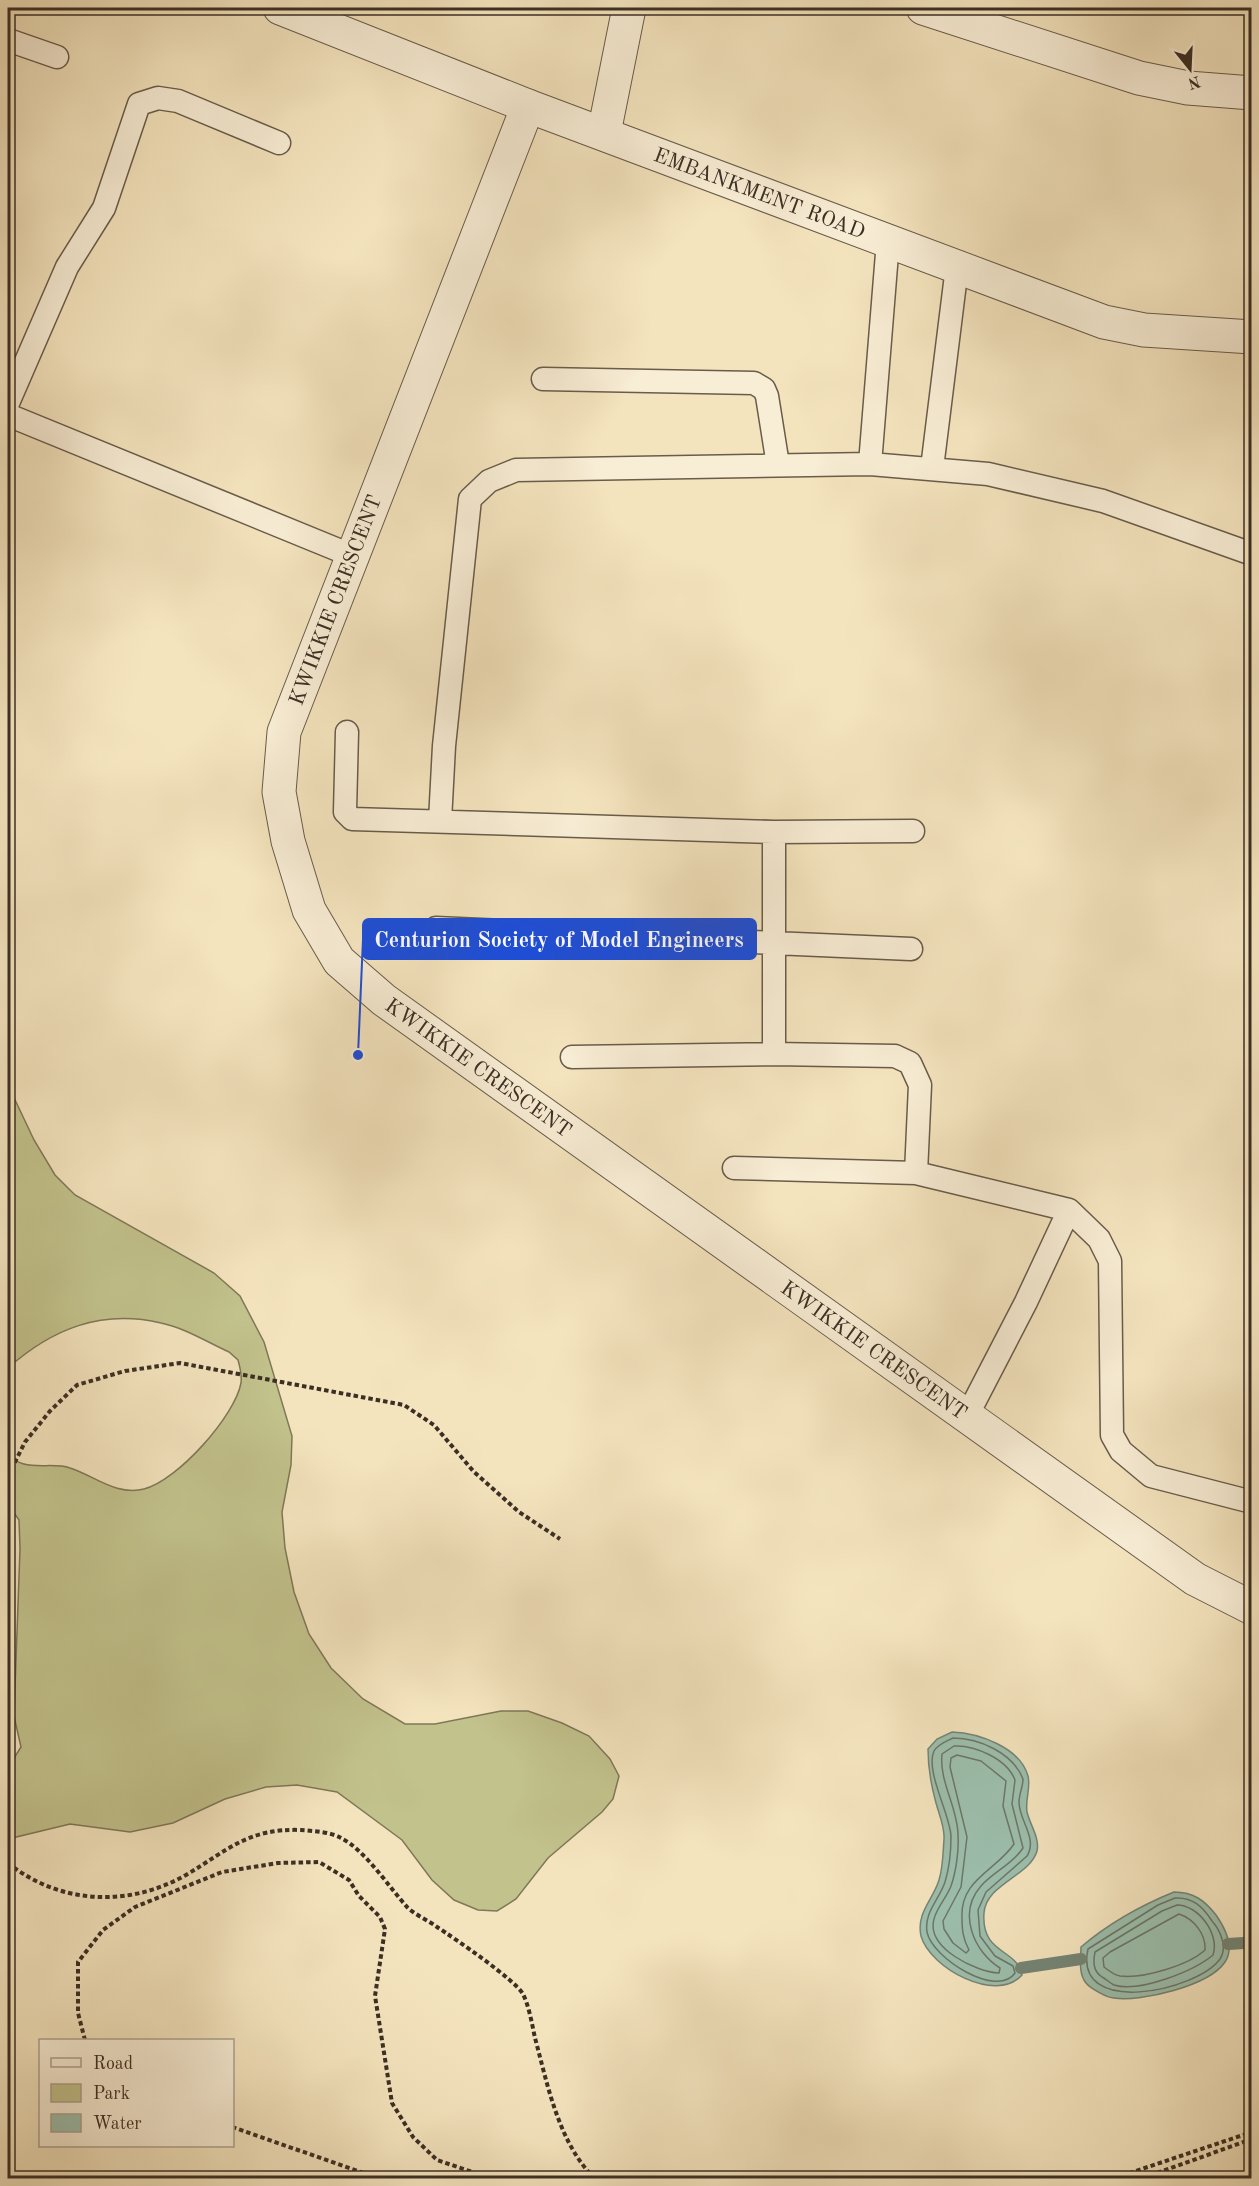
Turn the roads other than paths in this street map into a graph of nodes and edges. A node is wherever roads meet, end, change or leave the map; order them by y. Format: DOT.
graph roads {
  1 [pos="280,8"];
  2 [pos="629,8"];
  3 [pos="923,8"];
  4 [pos="8,40"];
  5 [pos="57,57"];
  6 [pos="1251,93"];
  7 [pos="528,106"];
  8 [pos="604,133"];
  9 [pos="279,143"];
  10 [pos="888,241"];
  11 [pos="957,267"];
  12 [pos="1251,337"];
  13 [pos="543,379"];
  14 [pos="8,403"];
  15 [pos="8,415"];
  16 [pos="870,464"];
  17 [pos="778,465"];
  18 [pos="932,468"];
  19 [pos="1251,554"];
  20 [pos="353,556"];
  21 [pos="347,732"];
  22 [pos="440,821"];
  23 [pos="913,831"];
  24 [pos="774,832"];
  25 [pos="436,928"];
  26 [pos="773,943"];
  27 [pos="911,949"];
  28 [pos="774,1054"];
  29 [pos="572,1057"];
  30 [pos="734,1168"];
  31 [pos="916,1173"];
  32 [pos="1069,1210"];
  33 [pos="967,1416"];
  34 [pos="1251,1502"];
  35 [pos="1251,1608"];
  1 -- 7 [label="street, EMBANKMENT ROAD"];
  2 -- 8 [label="street"];
  3 -- 6 [label="street"];
  4 -- 5 [label="lane"];
  7 -- 8 [label="street, EMBANKMENT ROAD"];
  7 -- 20 [label="street, KWIKKIE CRESCENT"];
  8 -- 10 [label="street, EMBANKMENT ROAD"];
  9 -- 14 [label="lane"];
  10 -- 11 [label="street, EMBANKMENT ROAD"];
  10 -- 16 [label="lane"];
  11 -- 12 [label="street, EMBANKMENT ROAD"];
  11 -- 18 [label="lane"];
  13 -- 17 [label="lane"];
  15 -- 20 [label="lane"];
  16 -- 17 [label="lane"];
  16 -- 18 [label="lane"];
  17 -- 22 [label="lane"];
  18 -- 19 [label="lane"];
  20 -- 33 [label="street, KWIKKIE CRESCENT"];
  21 -- 22 [label="lane"];
  22 -- 24 [label="lane"];
  23 -- 24 [label="lane"];
  24 -- 26 [label="lane"];
  25 -- 26 [label="lane"];
  26 -- 27 [label="lane"];
  26 -- 28 [label="lane"];
  28 -- 29 [label="lane"];
  28 -- 31 [label="lane"];
  30 -- 31 [label="lane"];
  31 -- 32 [label="lane"];
  32 -- 33 [label="lane"];
  32 -- 34 [label="lane"];
  33 -- 35 [label="street, KWIKKIE CRESCENT"];
}
